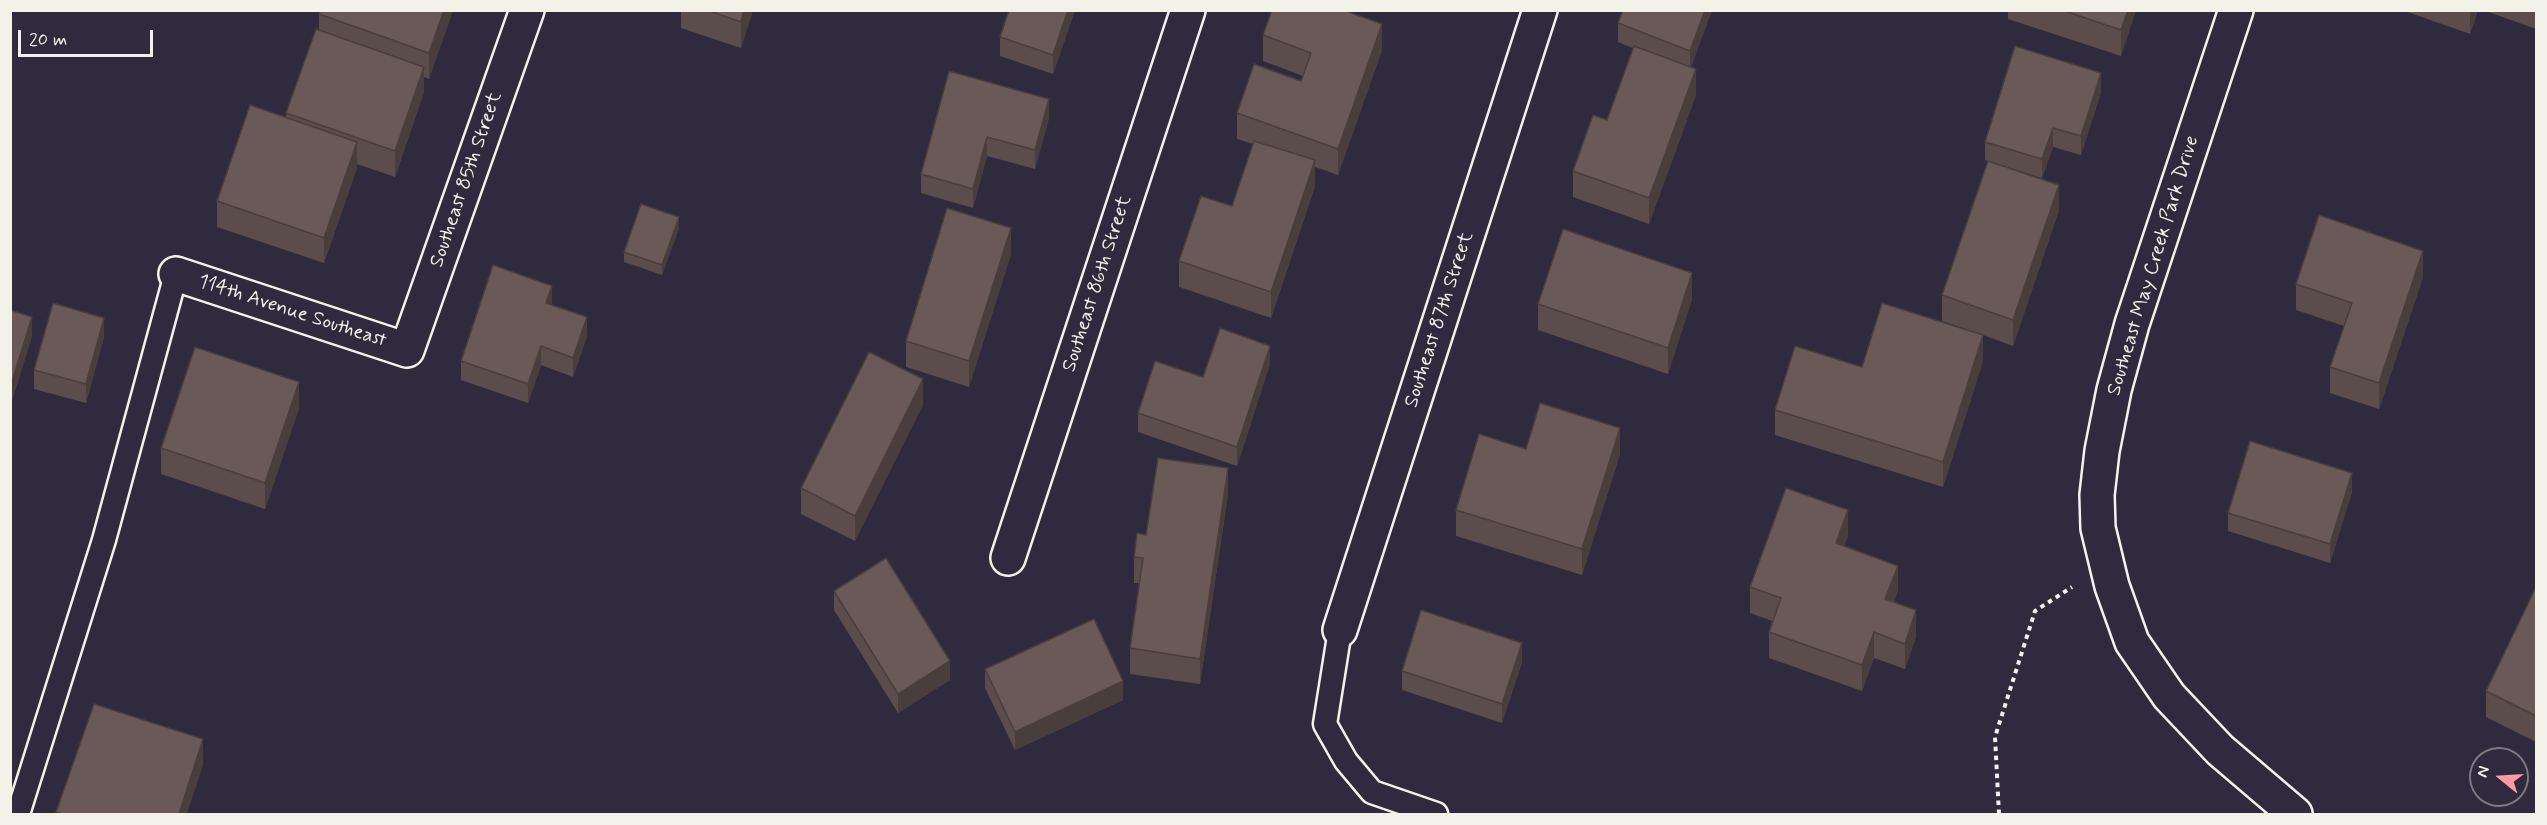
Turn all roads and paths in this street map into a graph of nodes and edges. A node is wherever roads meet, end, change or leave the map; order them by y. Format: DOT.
graph roads {
  1 [pos="527,10"];
  2 [pos="1188,10"];
  3 [pos="1540,10"];
  4 [pos="2236,10"];
  5 [pos="176,274"];
  6 [pos="407,350"];
  7 [pos="1008,558"];
  8 [pos="2107,565"];
  9 [pos="1340,630"];
  10 [pos="18,814"];
  11 [pos="1436,814"];
  12 [pos="1999,814"];
  13 [pos="2295,814"];
  1 -- 6 [label="street, Southeast 85th Street"];
  2 -- 7 [label="street, Southeast 86th Street"];
  3 -- 9 [label="street, Southeast 87th Street"];
  4 -- 8 [label="street, Southeast May Creek Park Drive"];
  5 -- 6 [label="street, 114th Avenue Southeast"];
  5 -- 10 [label="lane"];
  8 -- 12 [label="path"];
  8 -- 13 [label="street, Southeast May Creek Park Drive"];
  9 -- 11 [label="lane"];
}
